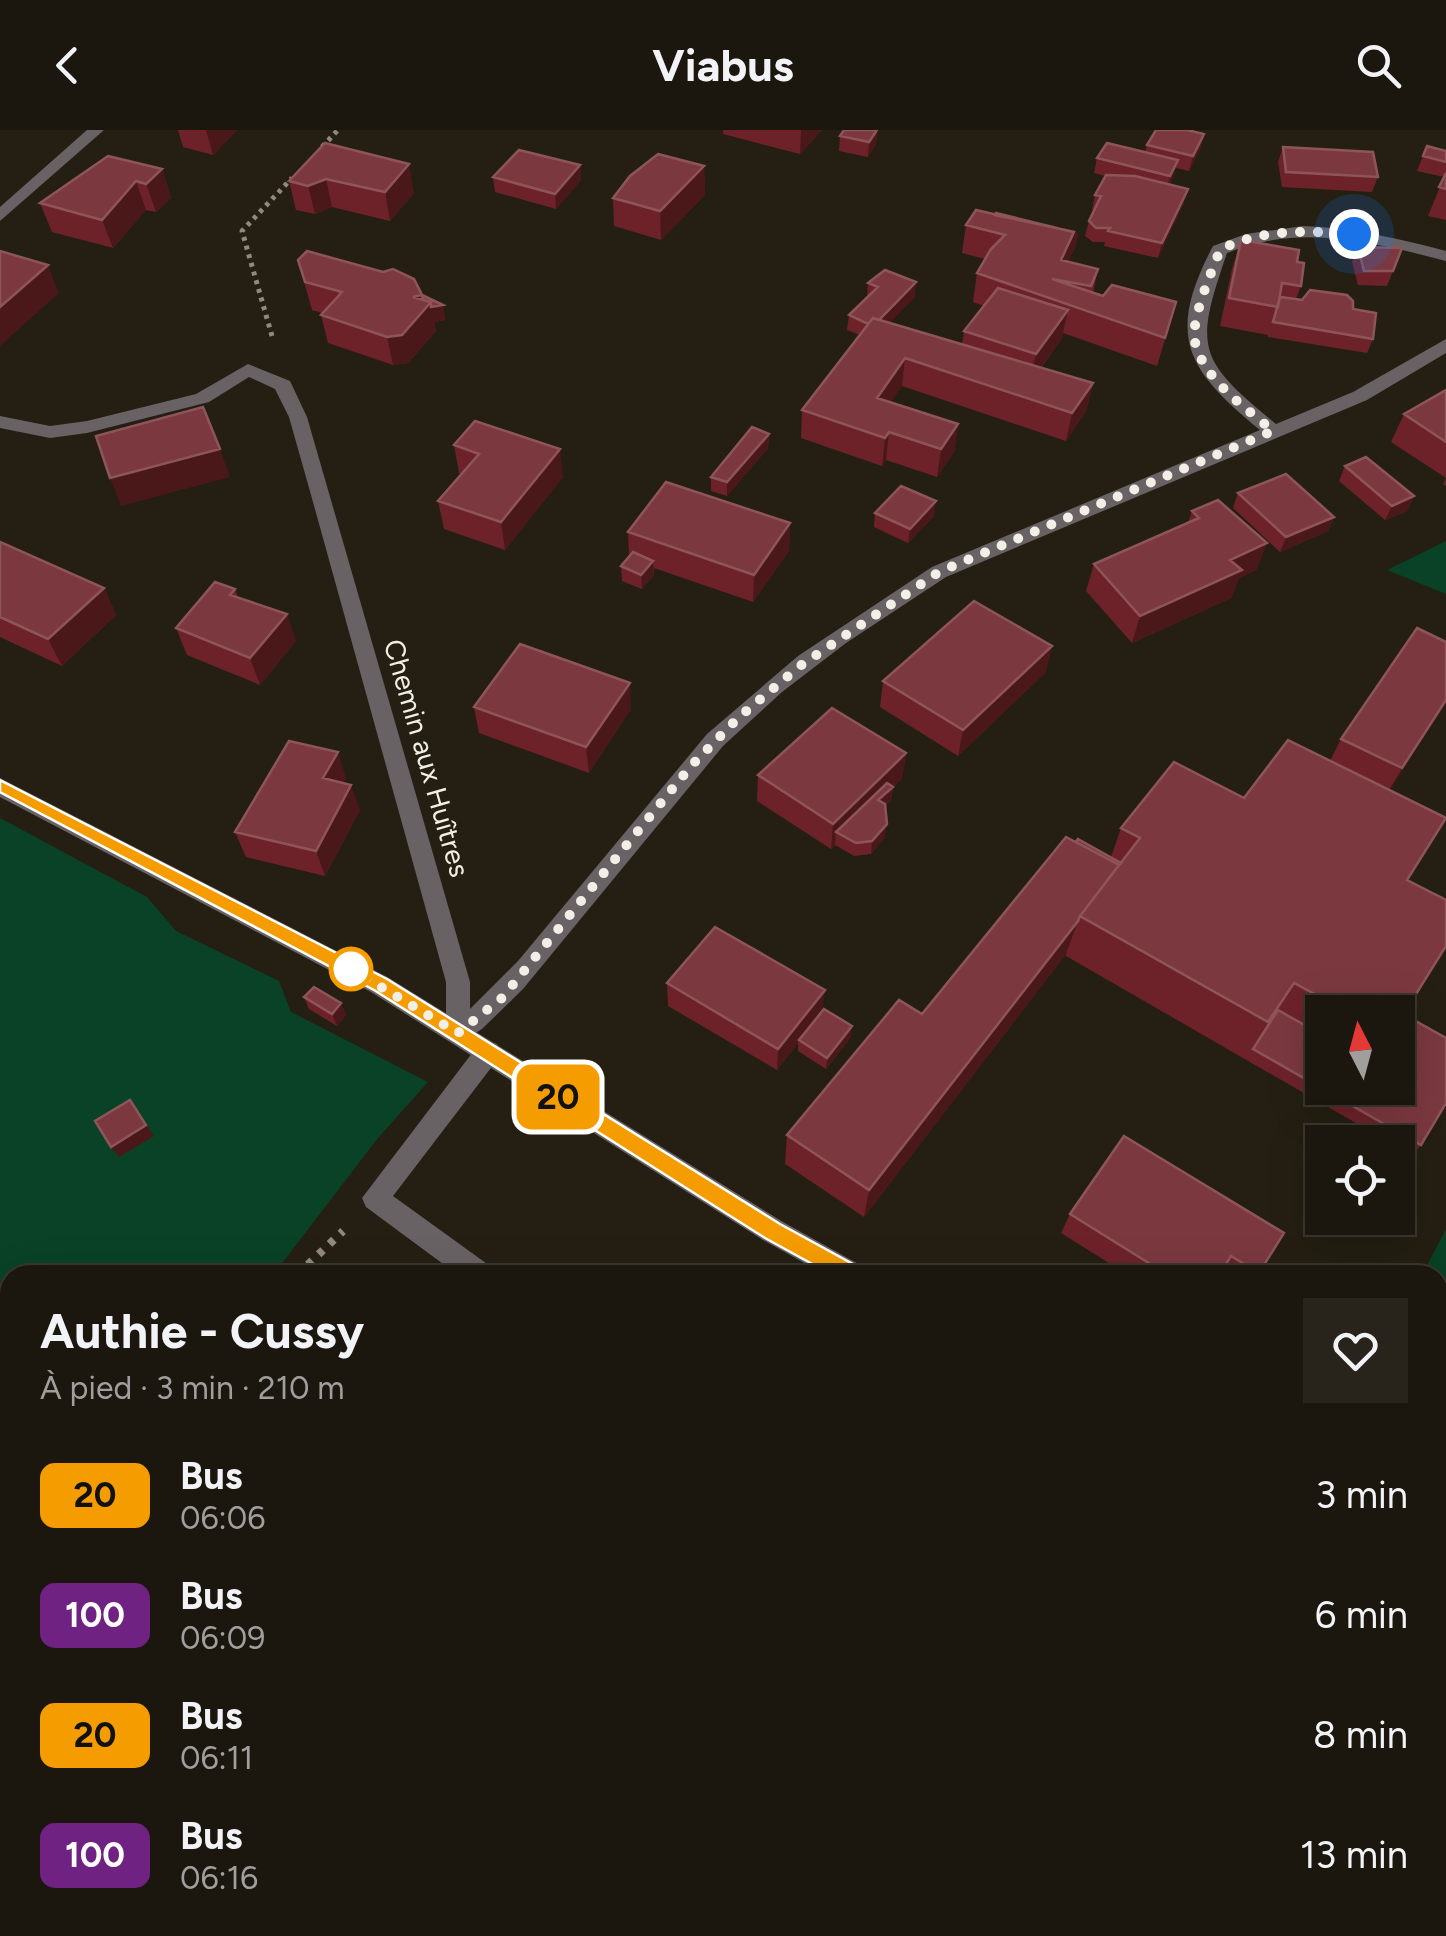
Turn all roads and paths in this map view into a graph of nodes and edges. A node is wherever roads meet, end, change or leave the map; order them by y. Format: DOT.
graph roads {
  1 [pos="96,130"];
  2 [pos="338,130"];
  3 [pos="310,159"];
  4 [pos="297,174"];
  5 [pos="0,216"];
  6 [pos="1446,256"];
  7 [pos="1446,344"];
  8 [pos="248,370"];
  9 [pos="0,422"];
  10 [pos="1273,431"];
  11 [pos="0,787"];
  12 [pos="458,1033"];
  13 [pos="488,1052"];
  14 [pos="375,1198"];
  15 [pos="307,1265"];
  16 [pos="466,1265"];
  17 [pos="834,1265"];
  1 -- 5 [label="street"];
  2 -- 3 [label="path"];
  4 -- 8 [label="path"];
  6 -- 10 [label="street"];
  7 -- 10 [label="street"];
  8 -- 9 [label="street"];
  8 -- 12 [label="street, Chemin aux Huîtres"];
  10 -- 12 [label="street"];
  11 -- 12 [label="street"];
  12 -- 13 [label="street"];
  13 -- 14 [label="street"];
  13 -- 17 [label="street"];
  14 -- 15 [label="path"];
  14 -- 16 [label="street"];
}
